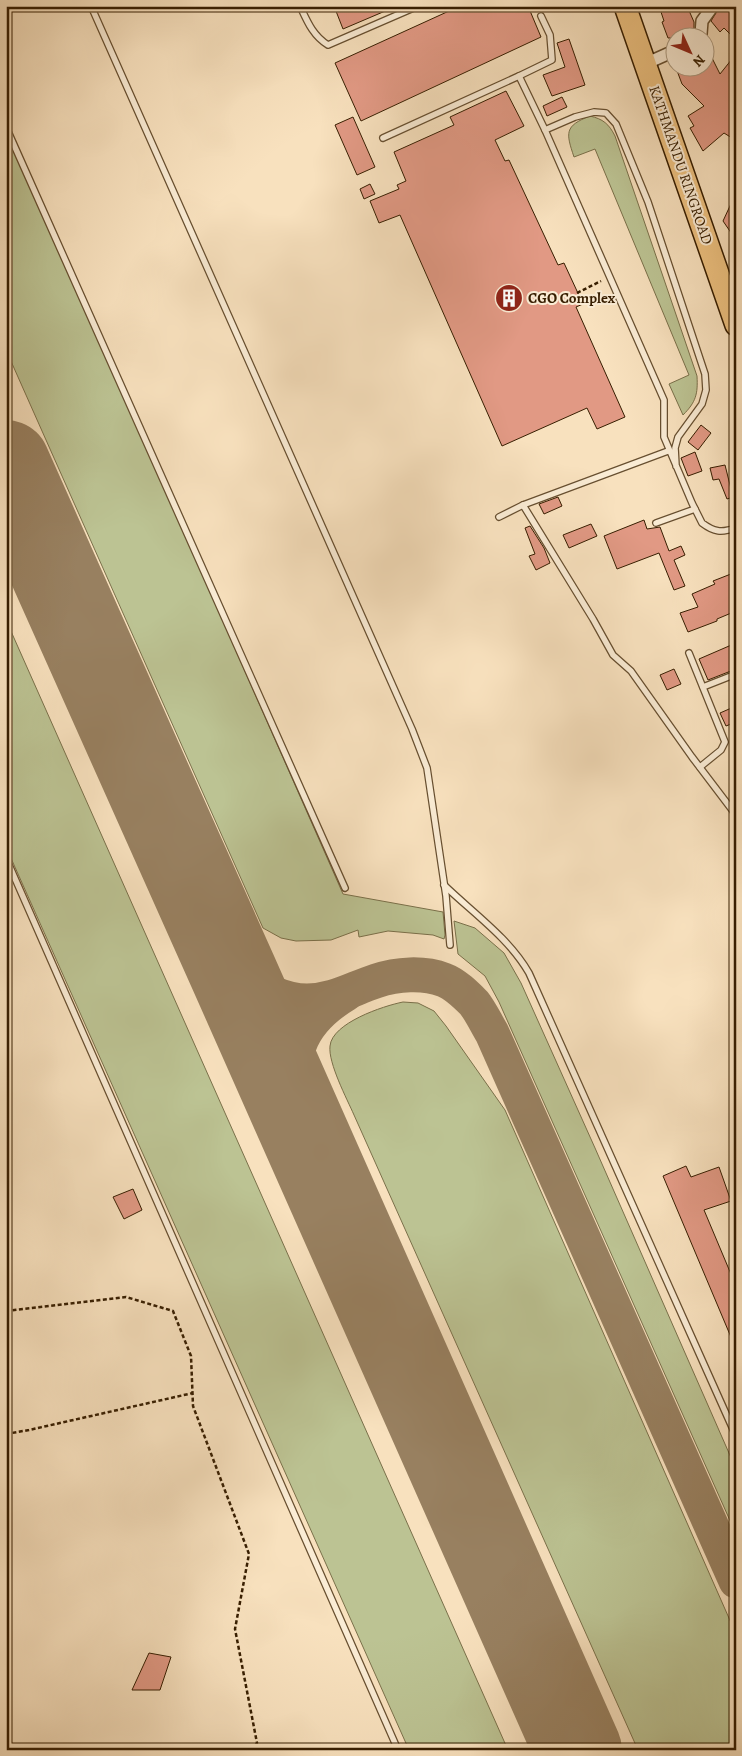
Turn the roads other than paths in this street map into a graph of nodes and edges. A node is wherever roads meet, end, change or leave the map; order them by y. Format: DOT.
graph roads {
  1 [pos="91,6"];
  2 [pos="300,6"];
  3 [pos="418,6"];
  4 [pos="625,6"];
  5 [pos="713,6"];
  6 [pos="541,16"];
  7 [pos="701,28"];
  8 [pos="664,57"];
  9 [pos="645,64"];
  10 [pos="519,76"];
  11 [pos="6,127"];
  12 [pos="545,130"];
  13 [pos="383,138"];
  14 [pos="736,325"];
  15 [pos="668,451"];
  16 [pos="676,466"];
  17 [pos="522,505"];
  18 [pos="695,509"];
  19 [pos="499,517"];
  20 [pos="656,523"];
  21 [pos="736,528"];
  22 [pos="689,653"];
  23 [pos="736,674"];
  24 [pos="703,687"];
  25 [pos="700,767"];
  26 [pos="736,815"];
  27 [pos="6,858"];
  28 [pos="444,885"];
  29 [pos="344,888"];
  30 [pos="450,945"];
  31 [pos="736,1436"];
  32 [pos="398,1750"];
  1 -- 28 [label="lane"];
  2 -- 3 [label="lane"];
  4 -- 9 [label="highway, KATHMANDU RINGROAD"];
  5 -- 7 [label="street"];
  6 -- 10 [label="lane"];
  8 -- 9 [label="street"];
  9 -- 14 [label="highway, KATHMANDU RINGROAD"];
  10 -- 12 [label="lane"];
  10 -- 13 [label="lane"];
  11 -- 29 [label="lane"];
  12 -- 15 [label="lane"];
  12 -- 16 [label="lane"];
  15 -- 16 [label="lane"];
  15 -- 17 [label="lane"];
  16 -- 18 [label="lane"];
  17 -- 19 [label="lane"];
  17 -- 25 [label="lane"];
  18 -- 20 [label="lane"];
  18 -- 21 [label="lane"];
  22 -- 24 [label="lane"];
  23 -- 24 [label="lane"];
  24 -- 25 [label="lane"];
  25 -- 26 [label="lane"];
  27 -- 32 [label="lane"];
  28 -- 30 [label="lane"];
  28 -- 31 [label="lane"];
}
